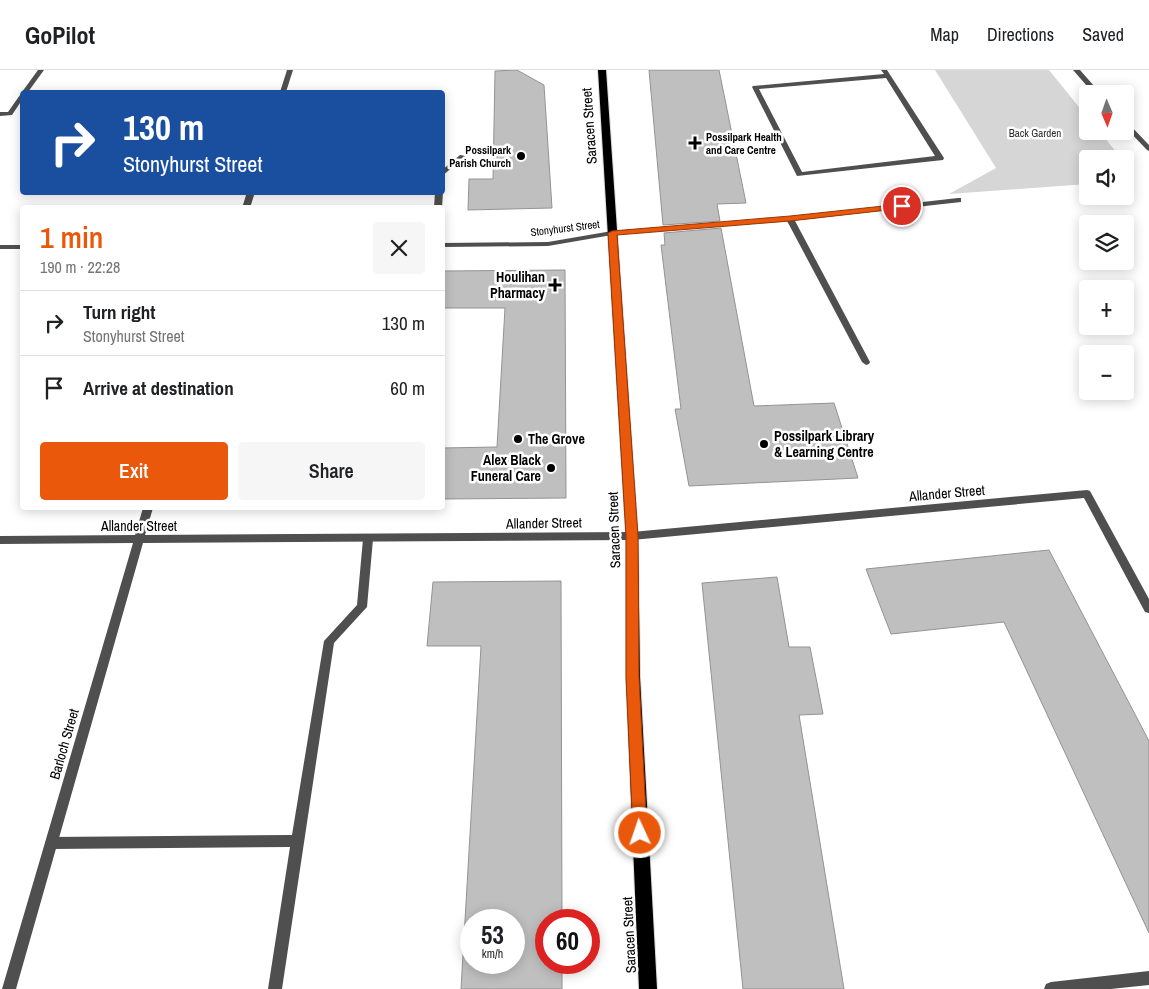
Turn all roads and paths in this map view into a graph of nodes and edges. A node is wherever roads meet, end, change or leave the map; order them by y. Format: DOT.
graph roads {
  1 [pos="41,70"];
  2 [pos="290,70"];
  3 [pos="602,70"];
  4 [pos="1076,70"];
  5 [pos="886,73"];
  6 [pos="1090,85"];
  7 [pos="26,90"];
  8 [pos="283,90"];
  9 [pos="20,99"];
  10 [pos="0,114"];
  11 [pos="1134,133"];
  12 [pos="1149,149"];
  13 [pos="462,156"];
  14 [pos="445,171"];
  15 [pos="958,200"];
  16 [pos="790,219"];
  17 [pos="612,233"];
  18 [pos="445,245"];
  19 [pos="0,247"];
  20 [pos="20,247"];
  21 [pos="866,362"];
  22 [pos="147,510"];
  23 [pos="632,536"];
  24 [pos="368,539"];
  25 [pos="0,540"];
  26 [pos="137,540"];
  27 [pos="1149,609"];
  28 [pos="297,841"];
  29 [pos="51,843"];
  30 [pos="1149,978"];
  31 [pos="9,989"];
  32 [pos="275,989"];
  33 [pos="648,989"];
  34 [pos="1051,989"];
  1 -- 7 [label="street"];
  2 -- 8 [label="street"];
  3 -- 17 [label="main road, Saracen Street"];
  4 -- 6 [label="street"];
  5 -- 5 [label="street"];
  9 -- 10 [label="street"];
  11 -- 12 [label="street"];
  13 -- 14 [label="street"];
  15 -- 16 [label="street, Stonyhurst Street"];
  16 -- 17 [label="street, Stonyhurst Street"];
  16 -- 21 [label="street"];
  17 -- 18 [label="street, Stonyhurst Street"];
  17 -- 23 [label="main road, Saracen Street"];
  19 -- 20 [label="street"];
  22 -- 26 [label="street, Barloch Street"];
  23 -- 24 [label="street, Allander Street"];
  23 -- 27 [label="street, Allander Street"];
  23 -- 33 [label="main road, Saracen Street"];
  24 -- 26 [label="street, Allander Street"];
  24 -- 28 [label="street"];
  25 -- 26 [label="street, Allander Street"];
  26 -- 29 [label="street, Barloch Street"];
  28 -- 29 [label="street"];
  28 -- 32 [label="street"];
  29 -- 31 [label="street, Barloch Street"];
  30 -- 34 [label="street"];
}
